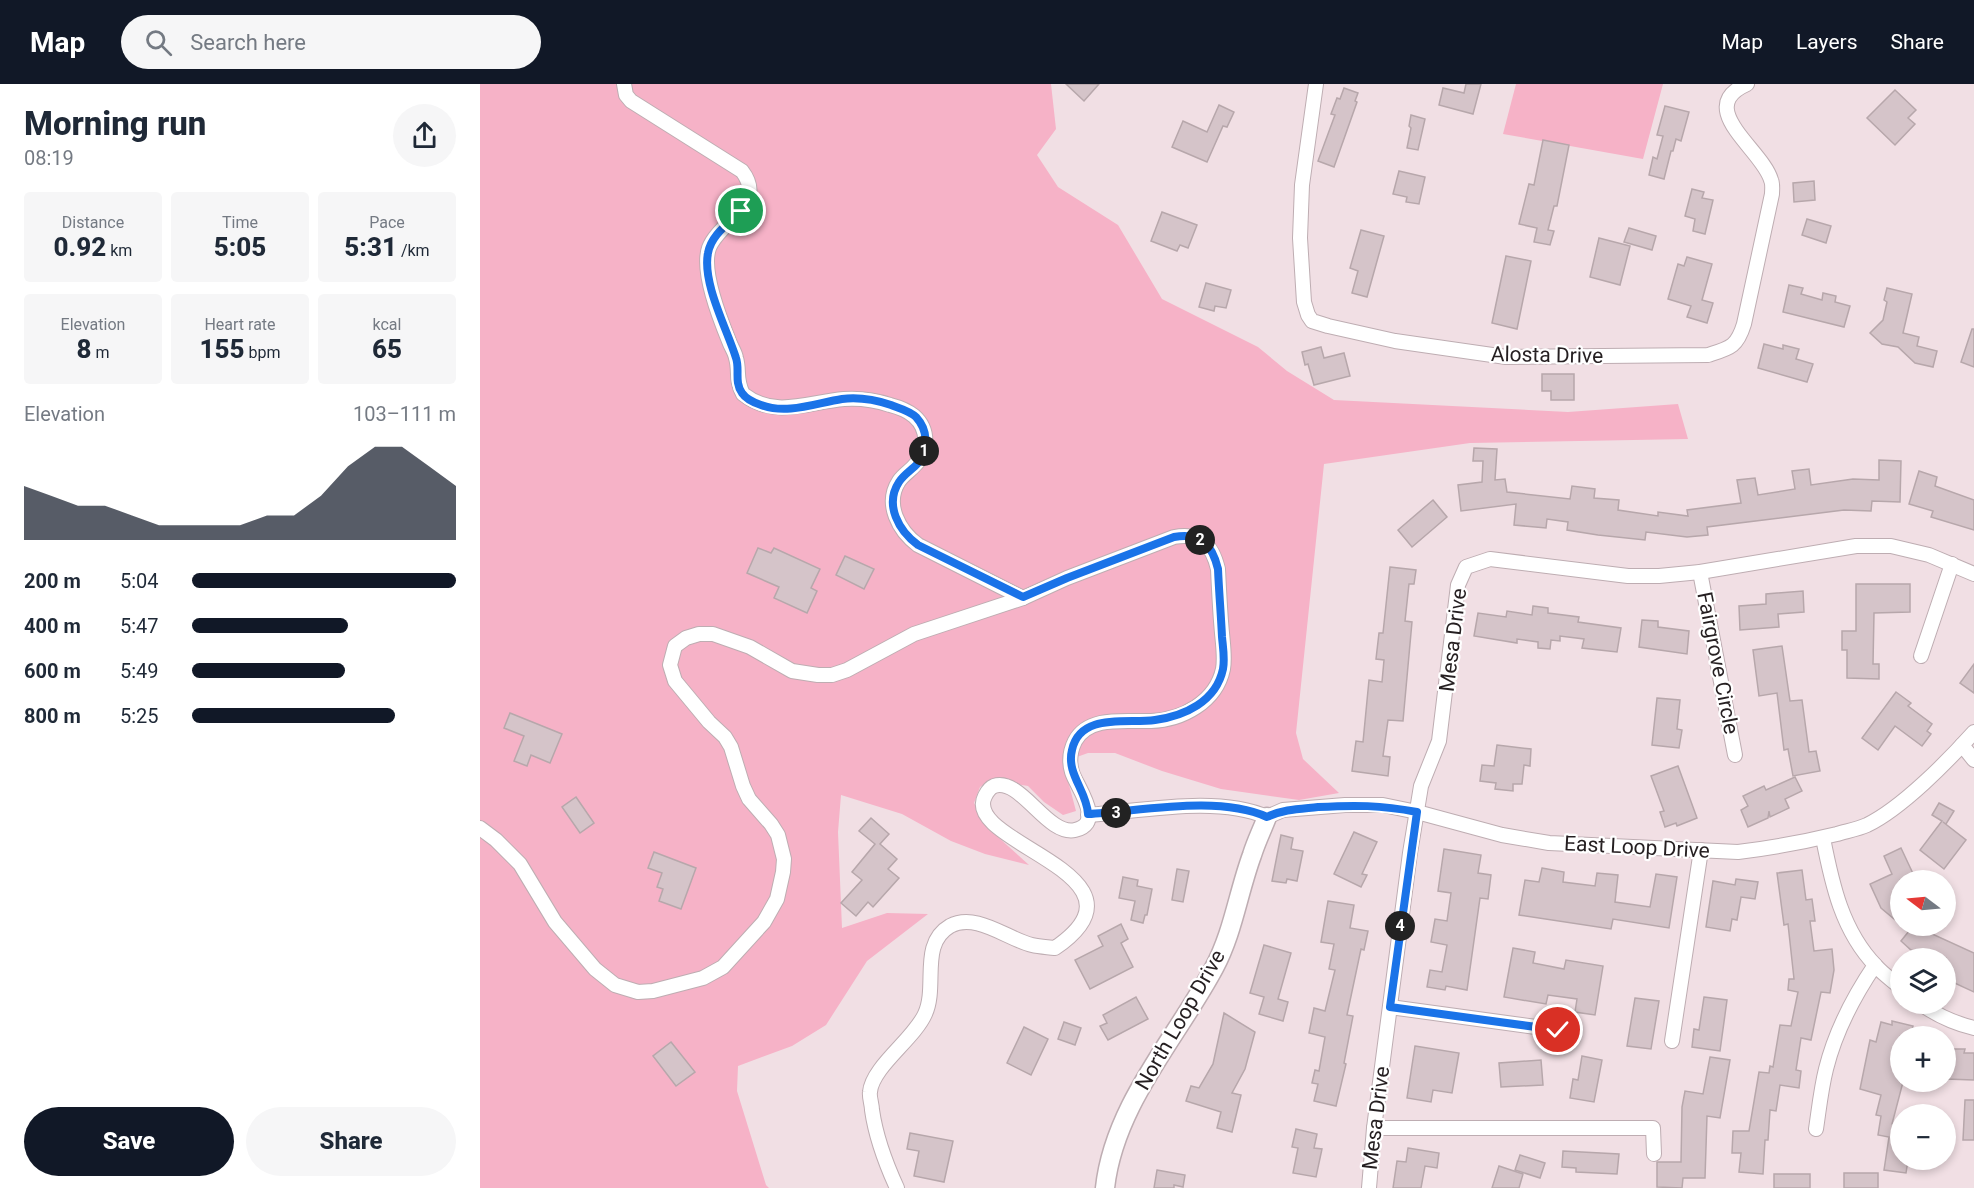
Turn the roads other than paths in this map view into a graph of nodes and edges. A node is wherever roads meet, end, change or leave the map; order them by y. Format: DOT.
graph roads {
  1 [pos="624,84"];
  2 [pos="1316,84"];
  3 [pos="1747,84"];
  4 [pos="1952,564"];
  5 [pos="1701,572"];
  6 [pos="1974,574"];
  7 [pos="1023,597"];
  8 [pos="1921,656"];
  9 [pos="1974,732"];
  10 [pos="1962,745"];
  11 [pos="1735,755"];
  12 [pos="1974,760"];
  13 [pos="1417,812"];
  14 [pos="1088,814"];
  15 [pos="1267,817"];
  16 [pos="480,828"];
  17 [pos="1823,838"];
  18 [pos="1701,850"];
  19 [pos="1875,965"];
  20 [pos="1890,978"];
  21 [pos="1390,1007"];
  22 [pos="1936,1014"];
  23 [pos="1974,1028"];
  24 [pos="1558,1030"];
  25 [pos="1672,1041"];
  26 [pos="1374,1128"];
  27 [pos="1816,1129"];
  28 [pos="1654,1154"];
  29 [pos="897,1188"];
  30 [pos="1105,1188"];
  31 [pos="1369,1188"];
  1 -- 7 [label="street"];
  2 -- 3 [label="street, Alosta Drive"];
  4 -- 5 [label="street, Mesa Drive"];
  4 -- 6 [label="street, Mesa Drive"];
  4 -- 8 [label="street"];
  5 -- 11 [label="street, Fairgrove Circle"];
  5 -- 13 [label="street, Mesa Drive"];
  7 -- 14 [label="street"];
  7 -- 16 [label="street"];
  9 -- 10 [label="street, East Loop Drive"];
  10 -- 12 [label="street"];
  10 -- 17 [label="street, East Loop Drive"];
  13 -- 15 [label="street, East Loop Drive"];
  13 -- 18 [label="street, East Loop Drive"];
  13 -- 21 [label="street, Mesa Drive"];
  14 -- 15 [label="street"];
  14 -- 29 [label="street"];
  15 -- 30 [label="street, North Loop Drive"];
  17 -- 18 [label="street, East Loop Drive"];
  17 -- 19 [label="street"];
  18 -- 25 [label="street"];
  19 -- 20 [label="street"];
  19 -- 27 [label="street"];
  21 -- 24 [label="street"];
  21 -- 26 [label="street, Mesa Drive"];
  22 -- 23 [label="street"];
  26 -- 28 [label="street"];
  26 -- 31 [label="street, Mesa Drive"];
}
